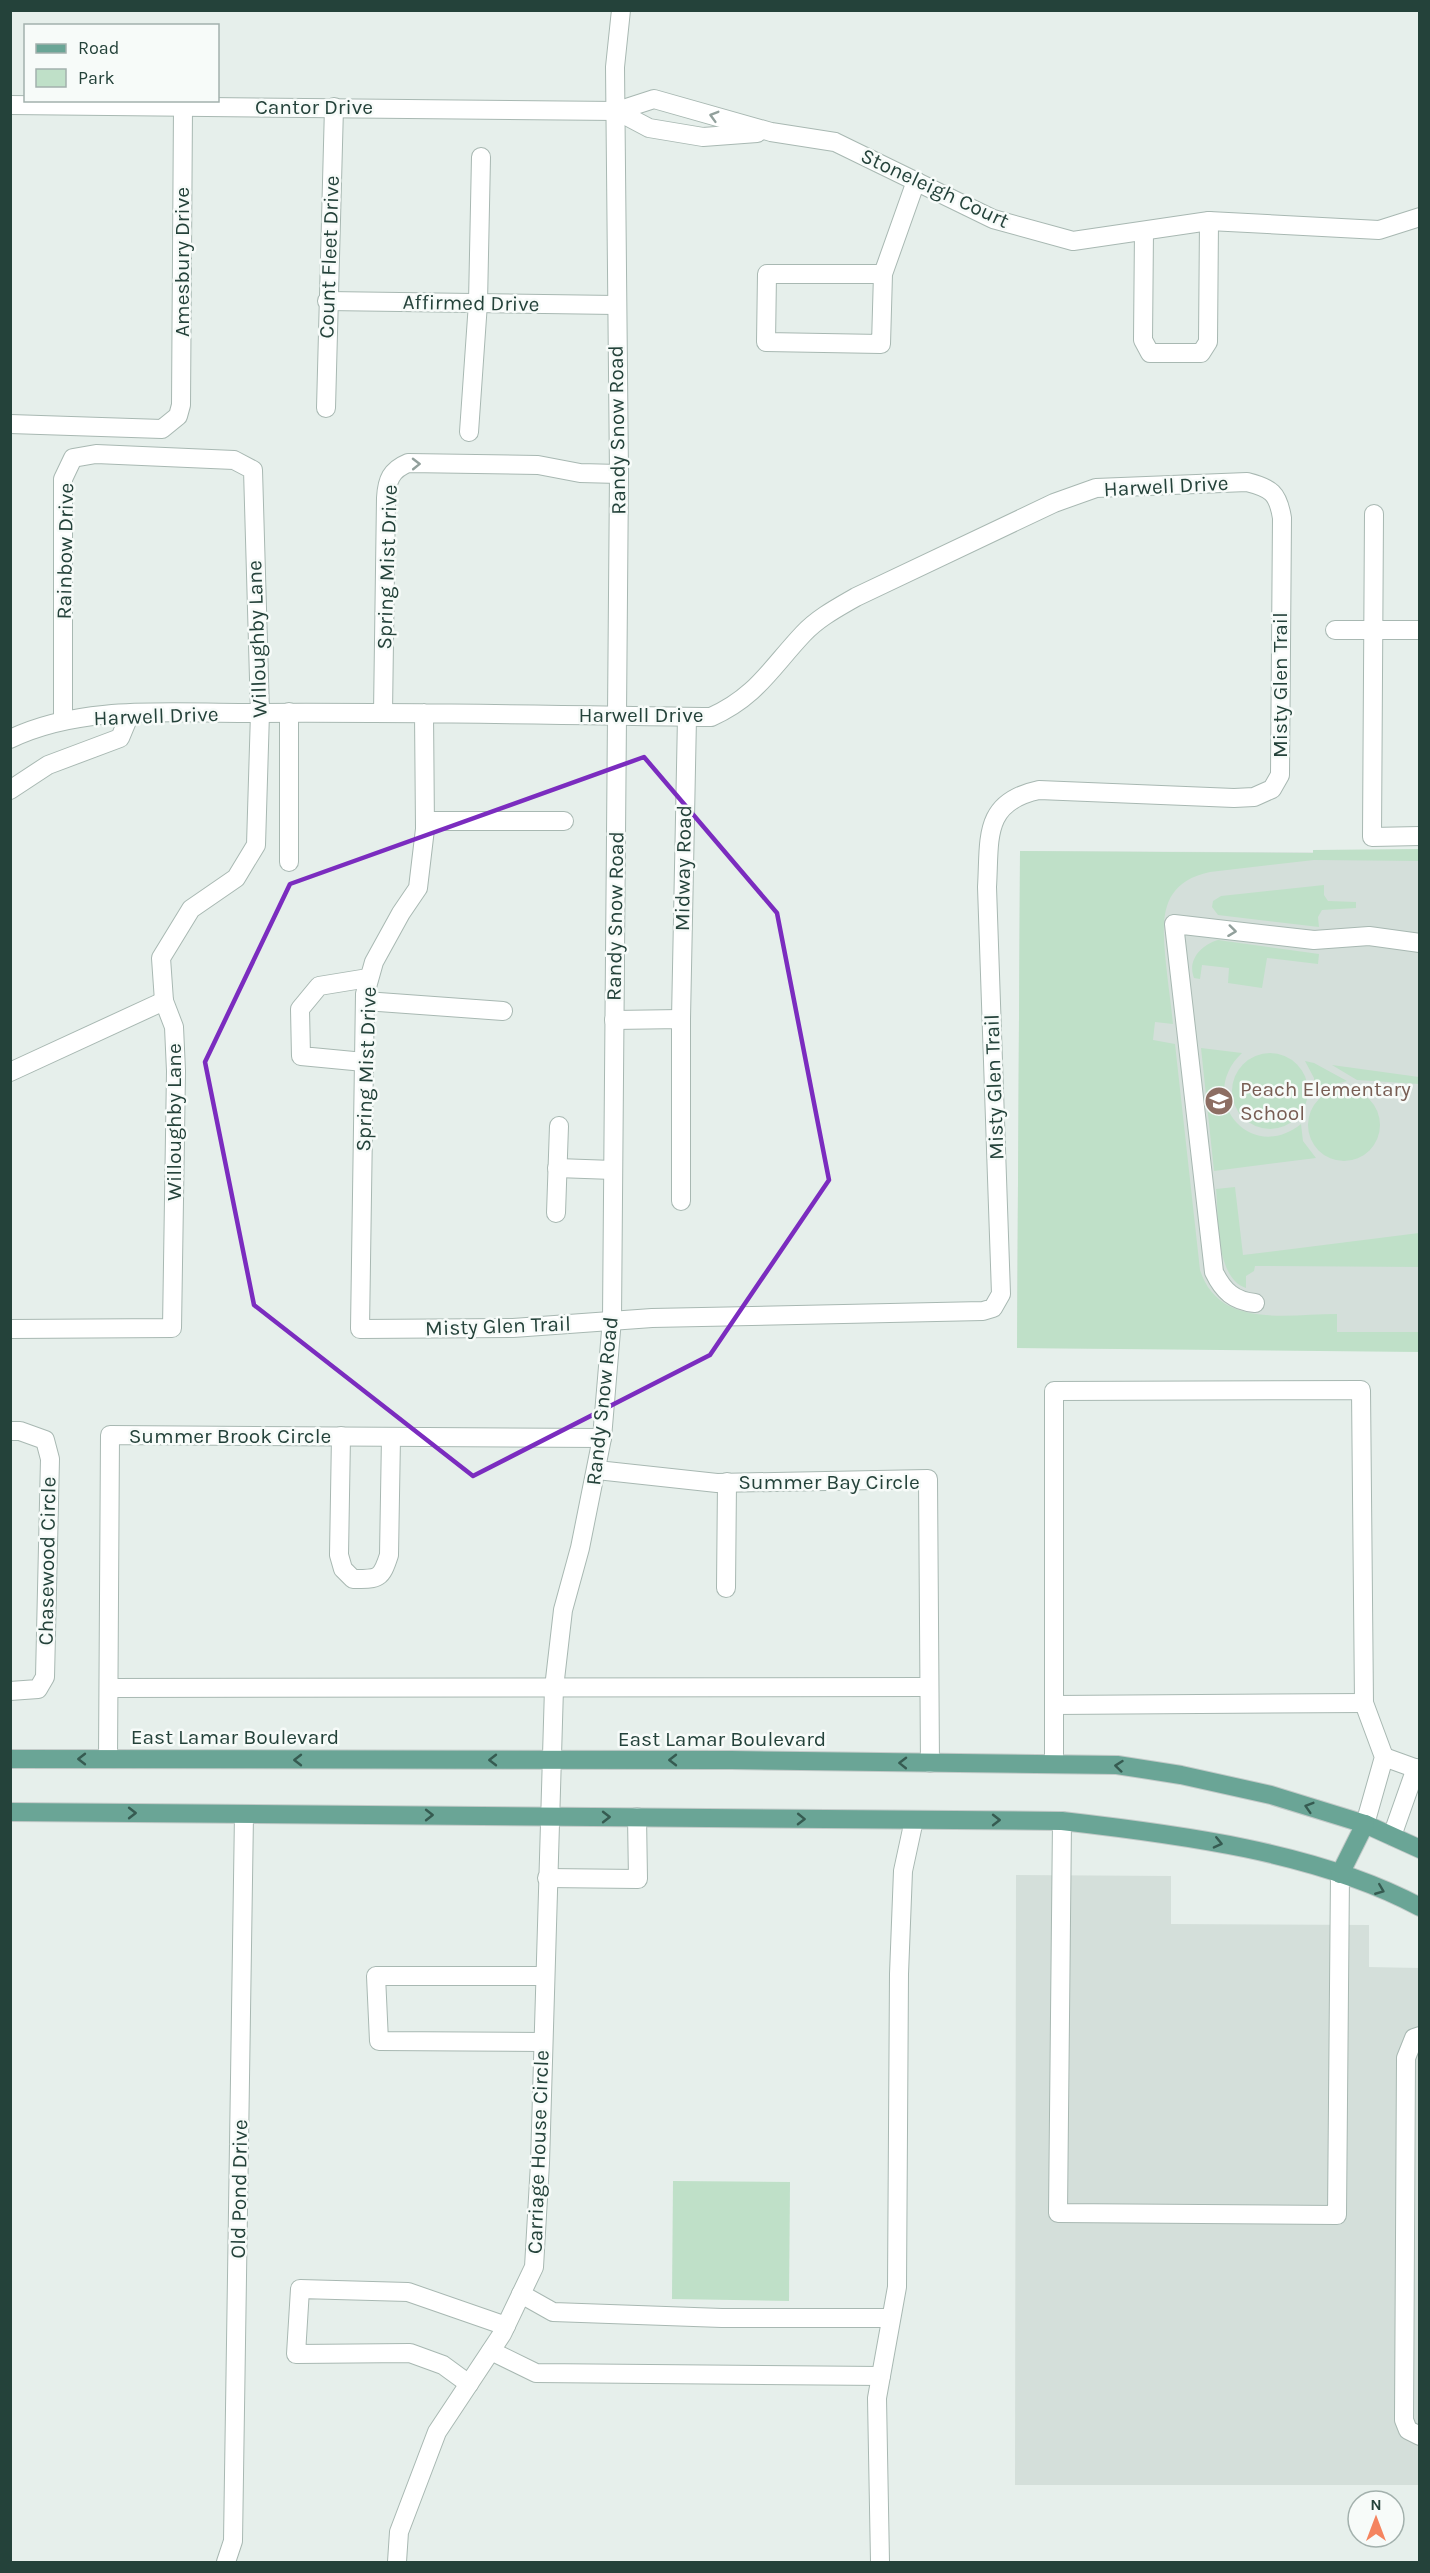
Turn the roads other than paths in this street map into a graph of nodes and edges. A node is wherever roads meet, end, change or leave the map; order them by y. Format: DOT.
graph roads {
  1 [pos="621,10"];
  2 [pos="10,105"];
  3 [pos="183,106"];
  4 [pos="334,107"];
  5 [pos="617,111"];
  6 [pos="771,132"];
  7 [pos="482,157"];
  8 [pos="916,181"];
  9 [pos="1419,217"];
  10 [pos="1209,221"];
  11 [pos="1144,231"];
  12 [pos="883,274"];
  13 [pos="327,301"];
  14 [pos="478,303"];
  15 [pos="616,305"];
  16 [pos="326,408"];
  17 [pos="10,424"];
  18 [pos="469,432"];
  19 [pos="253,470"];
  20 [pos="619,474"];
  21 [pos="1275,495"];
  22 [pos="1374,514"];
  23 [pos="1335,630"];
  24 [pos="1373,630"];
  25 [pos="1419,630"];
  26 [pos="289,712"];
  27 [pos="260,713"];
  28 [pos="383,713"];
  29 [pos="424,713"];
  30 [pos="130,714"];
  31 [pos="617,716"];
  32 [pos="687,717"];
  33 [pos="63,720"];
  34 [pos="10,739"];
  35 [pos="10,789"];
  36 [pos="425,821"];
  37 [pos="564,821"];
  38 [pos="1419,836"];
  39 [pos="289,862"];
  40 [pos="1419,943"];
  41 [pos="368,978"];
  42 [pos="164,1001"];
  43 [pos="365,1002"];
  44 [pos="504,1011"];
  45 [pos="681,1019"];
  46 [pos="614,1020"];
  47 [pos="364,1062"];
  48 [pos="10,1072"];
  49 [pos="559,1126"];
  50 [pos="557,1168"];
  51 [pos="612,1170"];
  52 [pos="681,1201"];
  53 [pos="556,1213"];
  54 [pos="1255,1303"];
  55 [pos="612,1319"];
  56 [pos="10,1329"];
  57 [pos="360,1329"];
  58 [pos="10,1431"];
  59 [pos="340,1436"];
  60 [pos="391,1437"];
  61 [pos="602,1438"];
  62 [pos="597,1470"];
  63 [pos="727,1482"];
  64 [pos="726,1588"];
  65 [pos="929,1687"];
  66 [pos="109,1688"];
  67 [pos="554,1688"];
  68 [pos="10,1690"];
  69 [pos="1364,1702"];
  70 [pos="1054,1705"];
  71 [pos="1384,1756"];
  72 [pos="10,1758"];
  73 [pos="108,1759"];
  74 [pos="551,1761"];
  75 [pos="930,1763"];
  76 [pos="1054,1763"];
  77 [pos="1418,1769"];
  78 [pos="1372,1798"];
  79 [pos="1401,1809"];
  80 [pos="10,1812"];
  81 [pos="244,1814"];
  82 [pos="548,1816"];
  83 [pos="637,1817"];
  84 [pos="914,1820"];
  85 [pos="1062,1821"];
  86 [pos="1365,1824"];
  87 [pos="1392,1836"];
  88 [pos="1419,1849"];
  89 [pos="1340,1874"];
  90 [pos="547,1878"];
  91 [pos="1419,1907"];
  92 [pos="544,1976"];
  93 [pos="1419,2036"];
  94 [pos="543,2042"];
  95 [pos="521,2294"];
  96 [pos="891,2318"];
  97 [pos="506,2326"];
  98 [pos="491,2351"];
  99 [pos="881,2376"];
  100 [pos="469,2384"];
  101 [pos="1419,2436"];
  102 [pos="226,2562"];
  103 [pos="397,2562"];
  104 [pos="880,2562"];
  1 -- 5 [label="street, Randy Snow Road"];
  2 -- 3 [label="street, Cantor Drive"];
  3 -- 4 [label="street, Cantor Drive"];
  3 -- 17 [label="street, Amesbury Drive"];
  4 -- 5 [label="street, Cantor Drive"];
  4 -- 13 [label="street, Count Fleet Drive"];
  5 -- 6 [label="street, Stoneleigh Court"];
  6 -- 5 [label="street, Stoneleigh Court, one-way"];
  5 -- 15 [label="street, Randy Snow Road"];
  6 -- 8 [label="street, Stoneleigh Court"];
  7 -- 14 [label="street"];
  8 -- 11 [label="street, Stoneleigh Court"];
  8 -- 12 [label="street"];
  9 -- 10 [label="street, Stoneleigh Court"];
  10 -- 11 [label="street, Stoneleigh Court"];
  10 -- 11 [label="street"];
  12 -- 12 [label="street"];
  13 -- 14 [label="street, Affirmed Drive"];
  13 -- 16 [label="street, Count Fleet Drive"];
  14 -- 15 [label="street, Affirmed Drive"];
  14 -- 18 [label="street"];
  15 -- 20 [label="street, Randy Snow Road"];
  19 -- 27 [label="street, Willoughby Lane"];
  19 -- 33 [label="street, Rainbow Drive"];
  28 -- 20 [label="street, Spring Mist Drive, one-way"];
  20 -- 31 [label="street, Randy Snow Road"];
  21 -- 32 [label="street, Harwell Drive"];
  21 -- 55 [label="street, Misty Glen Trail"];
  22 -- 24 [label="street"];
  23 -- 24 [label="street"];
  24 -- 25 [label="street"];
  24 -- 38 [label="street"];
  26 -- 27 [label="street, Harwell Drive"];
  26 -- 28 [label="street, Harwell Drive"];
  26 -- 39 [label="street"];
  27 -- 30 [label="street, Harwell Drive"];
  27 -- 42 [label="street, Willoughby Lane"];
  28 -- 29 [label="street, Harwell Drive"];
  29 -- 31 [label="street, Harwell Drive"];
  29 -- 36 [label="street, Spring Mist Drive"];
  30 -- 33 [label="street, Harwell Drive"];
  30 -- 35 [label="street"];
  31 -- 32 [label="street, Harwell Drive"];
  31 -- 46 [label="street, Randy Snow Road"];
  32 -- 45 [label="street, Midway Road"];
  33 -- 34 [label="street, Harwell Drive"];
  36 -- 37 [label="street"];
  36 -- 41 [label="street, Spring Mist Drive"];
  54 -- 40 [label="street, one-way"];
  41 -- 43 [label="street, Spring Mist Drive"];
  41 -- 47 [label="street"];
  42 -- 48 [label="street"];
  42 -- 56 [label="street, Willoughby Lane"];
  43 -- 44 [label="street"];
  43 -- 47 [label="street, Spring Mist Drive"];
  45 -- 46 [label="street"];
  45 -- 52 [label="street, Midway Road"];
  46 -- 51 [label="street, Randy Snow Road"];
  47 -- 57 [label="street, Spring Mist Drive"];
  49 -- 50 [label="street"];
  50 -- 51 [label="street"];
  50 -- 53 [label="street"];
  51 -- 55 [label="street, Randy Snow Road"];
  55 -- 57 [label="street, Misty Glen Trail"];
  55 -- 61 [label="street, Randy Snow Road"];
  58 -- 68 [label="street, Chasewood Circle"];
  59 -- 60 [label="street, Summer Brook Circle"];
  59 -- 60 [label="street"];
  59 -- 66 [label="street, Summer Brook Circle"];
  60 -- 61 [label="street, Summer Brook Circle"];
  61 -- 62 [label="street, Randy Snow Road"];
  62 -- 63 [label="street, Summer Bay Circle"];
  62 -- 67 [label="street, Randy Snow Road"];
  63 -- 64 [label="street"];
  63 -- 65 [label="street, Summer Bay Circle"];
  65 -- 67 [label="street"];
  65 -- 75 [label="street, Summer Bay Circle"];
  66 -- 67 [label="street"];
  66 -- 73 [label="street, Summer Brook Circle"];
  67 -- 74 [label="street, Randy Snow Road"];
  69 -- 70 [label="street"];
  69 -- 70 [label="street"];
  69 -- 71 [label="street"];
  70 -- 76 [label="street"];
  71 -- 77 [label="street"];
  71 -- 78 [label="street"];
  73 -- 72 [label="main road, East Lamar Boulevard, one-way"];
  74 -- 73 [label="main road, East Lamar Boulevard, one-way"];
  75 -- 74 [label="main road, East Lamar Boulevard, one-way"];
  74 -- 82 [label="street, Randy Snow Road"];
  75 -- 76 [label="main road, East Lamar Boulevard"];
  86 -- 76 [label="main road, East Lamar Boulevard, one-way"];
  77 -- 79 [label="street"];
  78 -- 79 [label="street"];
  78 -- 86 [label="street"];
  79 -- 87 [label="street"];
  80 -- 81 [label="main road, one-way"];
  81 -- 82 [label="main road, one-way"];
  81 -- 102 [label="street, Old Pond Drive"];
  82 -- 83 [label="main road, one-way"];
  82 -- 90 [label="street, Carriage House Circle"];
  83 -- 84 [label="main road, one-way"];
  83 -- 90 [label="street"];
  84 -- 85 [label="main road, one-way"];
  84 -- 96 [label="street"];
  85 -- 89 [label="main road, one-way"];
  85 -- 89 [label="street"];
  86 -- 87 [label="main road, East Lamar Boulevard"];
  86 -- 89 [label="main road"];
  87 -- 88 [label="main road, East Lamar Boulevard"];
  89 -- 91 [label="main road, one-way"];
  90 -- 92 [label="street, Carriage House Circle"];
  92 -- 94 [label="street, Carriage House Circle"];
  92 -- 94 [label="street"];
  93 -- 101 [label="street"];
  94 -- 95 [label="street, Carriage House Circle"];
  95 -- 96 [label="street"];
  95 -- 97 [label="street, Carriage House Circle"];
  96 -- 99 [label="street"];
  97 -- 98 [label="street, Carriage House Circle"];
  97 -- 100 [label="street"];
  98 -- 99 [label="street"];
  98 -- 100 [label="street, Carriage House Circle"];
  99 -- 104 [label="street"];
  100 -- 103 [label="street, Carriage House Circle"];
}
